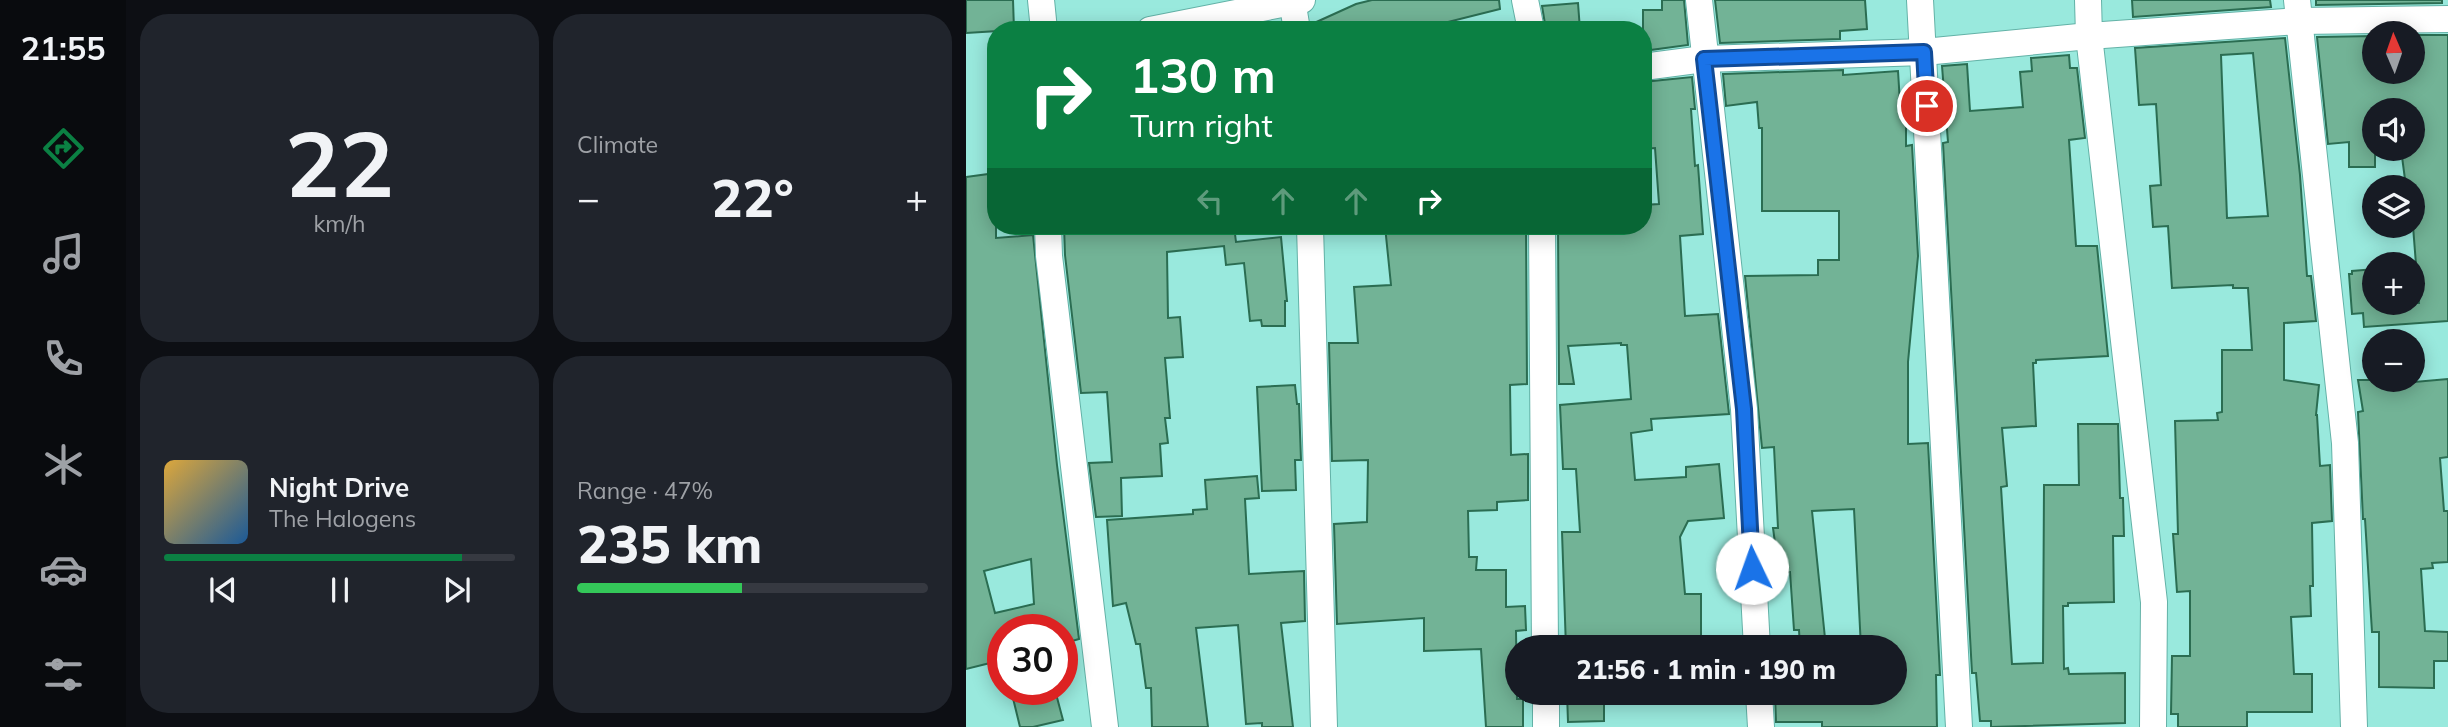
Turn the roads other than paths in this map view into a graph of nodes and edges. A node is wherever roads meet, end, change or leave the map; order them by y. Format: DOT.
graph roads {
  1 [pos="1041,0"];
  2 [pos="1525,0"];
  3 [pos="1699,0"];
  4 [pos="1920,0"];
  5 [pos="2088,0"];
  6 [pos="1296,1"];
  7 [pos="2298,11"];
  8 [pos="2448,19"];
  9 [pos="1043,21"];
  10 [pos="1195,21"];
  11 [pos="1297,21"];
  12 [pos="1529,21"];
  13 [pos="2089,36"];
  14 [pos="1924,52"];
  15 [pos="1704,59"];
  16 [pos="1652,65"];
  17 [pos="1048,235"];
  18 [pos="1310,235"];
  19 [pos="1542,235"];
  20 [pos="1545,635"];
  21 [pos="1756,635"];
  22 [pos="1546,705"];
  23 [pos="1760,705"];
  24 [pos="1105,727"];
  25 [pos="1324,727"];
  26 [pos="1546,727"];
  27 [pos="1761,727"];
  28 [pos="1959,727"];
  29 [pos="2153,727"];
  30 [pos="2354,727"];
  1 -- 9 [label="street"];
  2 -- 12 [label="street"];
  3 -- 15 [label="street"];
  4 -- 14 [label="street"];
  5 -- 13 [label="street"];
  6 -- 10 [label="street"];
  6 -- 11 [label="street"];
  7 -- 8 [label="street"];
  7 -- 13 [label="street"];
  7 -- 30 [label="street"];
  13 -- 14 [label="street"];
  13 -- 29 [label="street"];
  14 -- 15 [label="street"];
  14 -- 28 [label="street"];
  15 -- 16 [label="street"];
  15 -- 21 [label="street"];
  17 -- 24 [label="street"];
  18 -- 25 [label="street"];
  19 -- 20 [label="street"];
  22 -- 26 [label="street"];
  23 -- 27 [label="street"];
}
